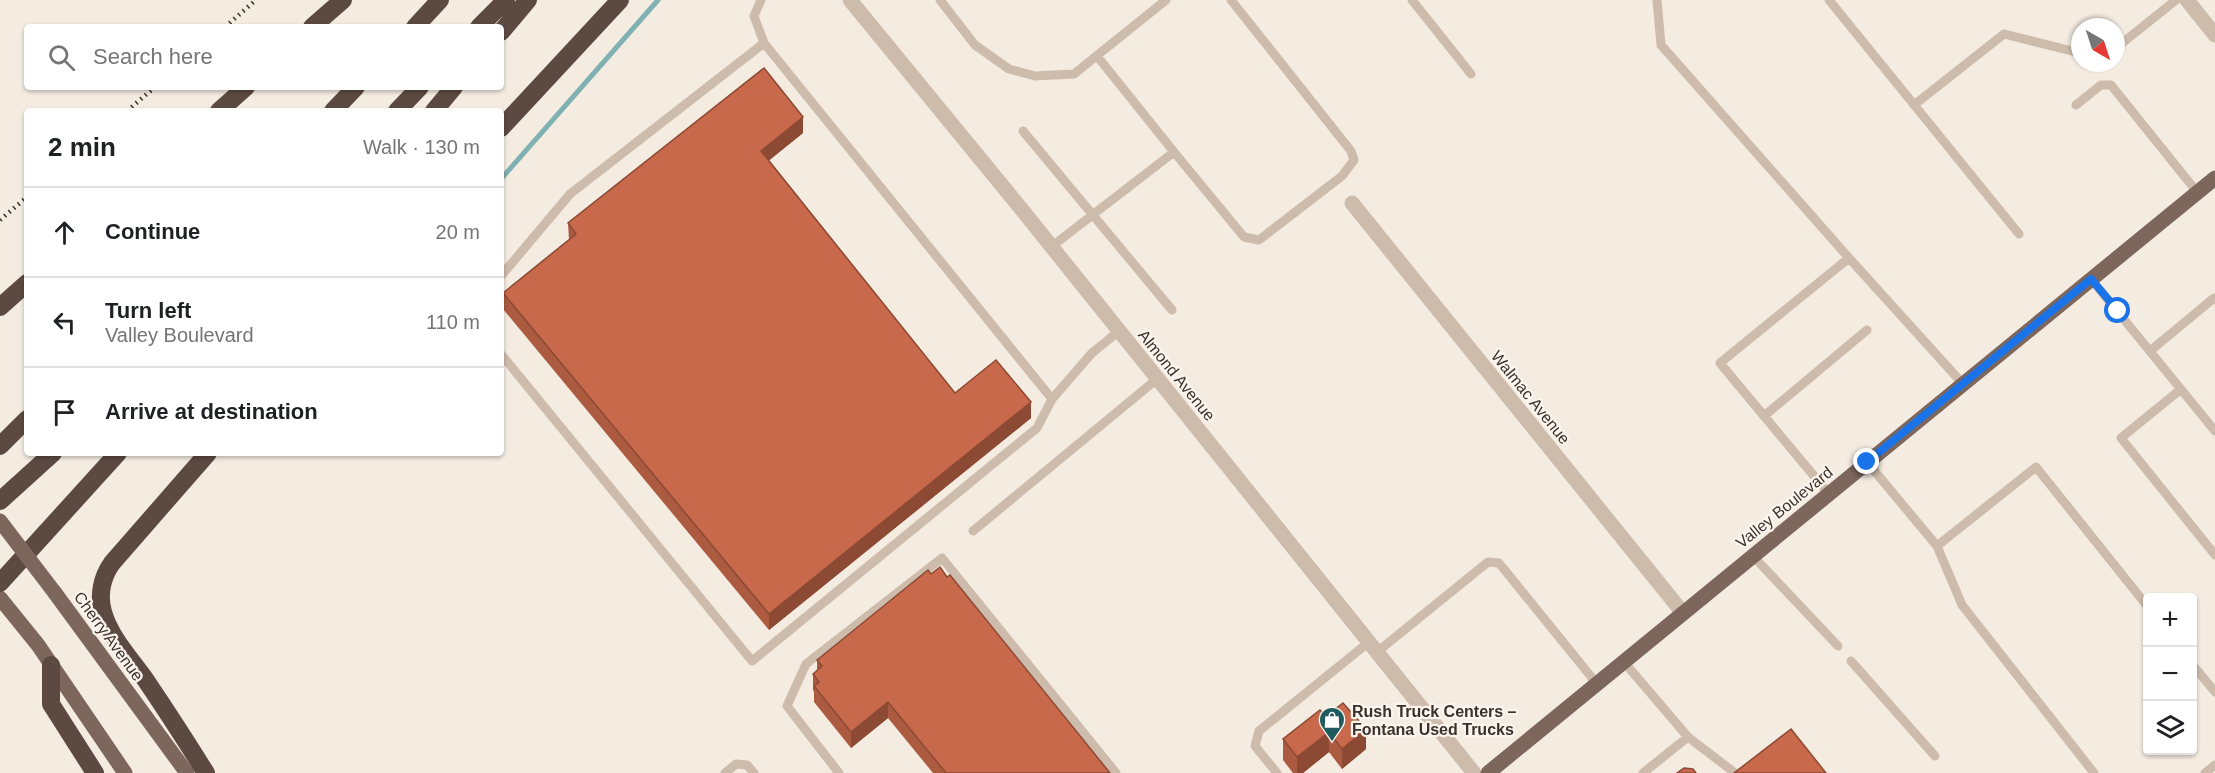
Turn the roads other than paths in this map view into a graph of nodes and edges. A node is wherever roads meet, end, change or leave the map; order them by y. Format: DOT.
graph roads {
  1 [pos="343,0"];
  2 [pos="440,0"];
  3 [pos="506,0"];
  4 [pos="528,0"];
  5 [pos="620,0"];
  6 [pos="761,0"];
  7 [pos="850,0"];
  8 [pos="940,0"];
  9 [pos="1166,0"];
  10 [pos="1231,0"];
  11 [pos="1412,0"];
  12 [pos="1657,0"];
  13 [pos="1829,0"];
  14 [pos="2175,0"];
  15 [pos="2187,0"];
  16 [pos="315,24"];
  17 [pos="418,24"];
  18 [pos="482,24"];
  19 [pos="504,28"];
  20 [pos="2215,35"];
  21 [pos="2125,41"];
  22 [pos="764,43"];
  23 [pos="2071,51"];
  24 [pos="1097,56"];
  25 [pos="1471,74"];
  26 [pos="243,90"];
  27 [pos="353,90"];
  28 [pos="417,90"];
  29 [pos="452,90"];
  30 [pos="1914,105"];
  31 [pos="2076,105"];
  32 [pos="222,108"];
  33 [pos="336,108"];
  34 [pos="400,108"];
  35 [pos="436,108"];
  36 [pos="504,125"];
  37 [pos="1023,131"];
  38 [pos="1174,152"];
  39 [pos="2215,178"];
  40 [pos="2198,192"];
  41 [pos="1352,203"];
  42 [pos="1093,215"];
  43 [pos="2019,234"];
  44 [pos="1051,247"];
  45 [pos="1849,258"];
  46 [pos="504,272"];
  47 [pos="2091,279"];
  48 [pos="24,286"];
  49 [pos="2215,300"];
  50 [pos="0,308"];
  51 [pos="1172,310"];
  52 [pos="1867,330"];
  53 [pos="1119,331"];
  54 [pos="2150,351"];
  55 [pos="504,358"];
  56 [pos="1157,379"];
  57 [pos="1963,384"];
  58 [pos="2181,389"];
  59 [pos="1052,399"];
  60 [pos="1764,416"];
  61 [pos="24,422"];
  62 [pos="2215,431"];
  63 [pos="0,446"];
  64 [pos="50,456"];
  65 [pos="115,456"];
  66 [pos="205,456"];
  67 [pos="1867,462"];
  68 [pos="1829,494"];
  69 [pos="0,501"];
  70 [pos="0,521"];
  71 [pos="973,531"];
  72 [pos="1937,546"];
  73 [pos="2215,555"];
  74 [pos="1753,556"];
  75 [pos="0,582"];
  76 [pos="0,598"];
  77 [pos="2143,601"];
  78 [pos="1683,613"];
  79 [pos="1838,646"];
  80 [pos="1373,647"];
  81 [pos="1851,661"];
  82 [pos="1624,662"];
  83 [pos="51,665"];
  84 [pos="2197,669"];
  85 [pos="1598,684"];
  86 [pos="2215,692"];
  87 [pos="1688,737"];
  88 [pos="1935,756"];
  89 [pos="2215,765"];
  90 [pos="95,773"];
  91 [pos="124,773"];
  92 [pos="187,773"];
  93 [pos="206,773"];
  94 [pos="724,773"];
  95 [pos="754,773"];
  96 [pos="839,773"];
  97 [pos="1116,773"];
  98 [pos="1277,773"];
  99 [pos="1474,773"];
  100 [pos="1488,773"];
  101 [pos="1643,773"];
  102 [pos="1735,773"];
  103 [pos="2094,773"];
  104 [pos="2205,773"];
  1 -- 16 [label="highway"];
  2 -- 17 [label="highway"];
  3 -- 18 [label="highway"];
  4 -- 19 [label="highway"];
  5 -- 36 [label="highway"];
  6 -- 22 [label="lane"];
  7 -- 44 [label="street, Almond Avenue"];
  8 -- 24 [label="lane"];
  9 -- 24 [label="lane"];
  10 -- 38 [label="lane"];
  11 -- 25 [label="lane"];
  12 -- 45 [label="lane"];
  13 -- 30 [label="lane"];
  14 -- 21 [label="lane"];
  15 -- 20 [label="street"];
  22 -- 46 [label="lane"];
  22 -- 59 [label="lane"];
  23 -- 30 [label="lane"];
  24 -- 38 [label="lane"];
  26 -- 32 [label="highway"];
  27 -- 33 [label="highway"];
  28 -- 34 [label="highway"];
  29 -- 35 [label="highway"];
  30 -- 43 [label="lane"];
  31 -- 40 [label="lane"];
  37 -- 42 [label="lane"];
  38 -- 42 [label="lane"];
  39 -- 40 [label="main road, Valley Boulevard"];
  40 -- 47 [label="main road, Valley Boulevard"];
  41 -- 78 [label="street, Walmac Avenue"];
  42 -- 44 [label="lane"];
  42 -- 51 [label="lane"];
  44 -- 53 [label="street, Almond Avenue"];
  45 -- 57 [label="lane"];
  45 -- 60 [label="lane"];
  47 -- 54 [label="lane"];
  47 -- 57 [label="main road, Valley Boulevard"];
  48 -- 50 [label="highway"];
  49 -- 54 [label="lane"];
  52 -- 60 [label="lane"];
  53 -- 56 [label="street, Almond Avenue"];
  53 -- 59 [label="lane"];
  54 -- 58 [label="lane"];
  55 -- 59 [label="lane"];
  56 -- 71 [label="lane"];
  56 -- 80 [label="street, Almond Avenue"];
  57 -- 67 [label="main road, Valley Boulevard"];
  58 -- 62 [label="lane"];
  58 -- 73 [label="lane"];
  60 -- 68 [label="lane"];
  61 -- 63 [label="highway"];
  64 -- 69 [label="highway"];
  65 -- 75 [label="highway"];
  66 -- 93 [label="highway"];
  67 -- 68 [label="main road, Valley Boulevard"];
  67 -- 72 [label="lane"];
  68 -- 74 [label="main road, Valley Boulevard"];
  70 -- 92 [label="main road, Cherry Avenue, bridge"];
  72 -- 77 [label="lane"];
  72 -- 103 [label="lane"];
  74 -- 78 [label="main road, Valley Boulevard"];
  74 -- 79 [label="lane"];
  76 -- 83 [label="main road"];
  78 -- 82 [label="main road, Valley Boulevard"];
  80 -- 85 [label="lane"];
  80 -- 98 [label="lane"];
  80 -- 99 [label="street, Almond Avenue"];
  81 -- 88 [label="lane"];
  82 -- 85 [label="main road, Valley Boulevard"];
  82 -- 87 [label="lane"];
  83 -- 90 [label="highway"];
  83 -- 91 [label="main road"];
  84 -- 86 [label="lane"];
  85 -- 100 [label="main road, Valley Boulevard"];
  87 -- 101 [label="lane"];
  87 -- 102 [label="lane"];
  89 -- 104 [label="lane"];
  94 -- 95 [label="lane"];
  96 -- 97 [label="lane"];
}
